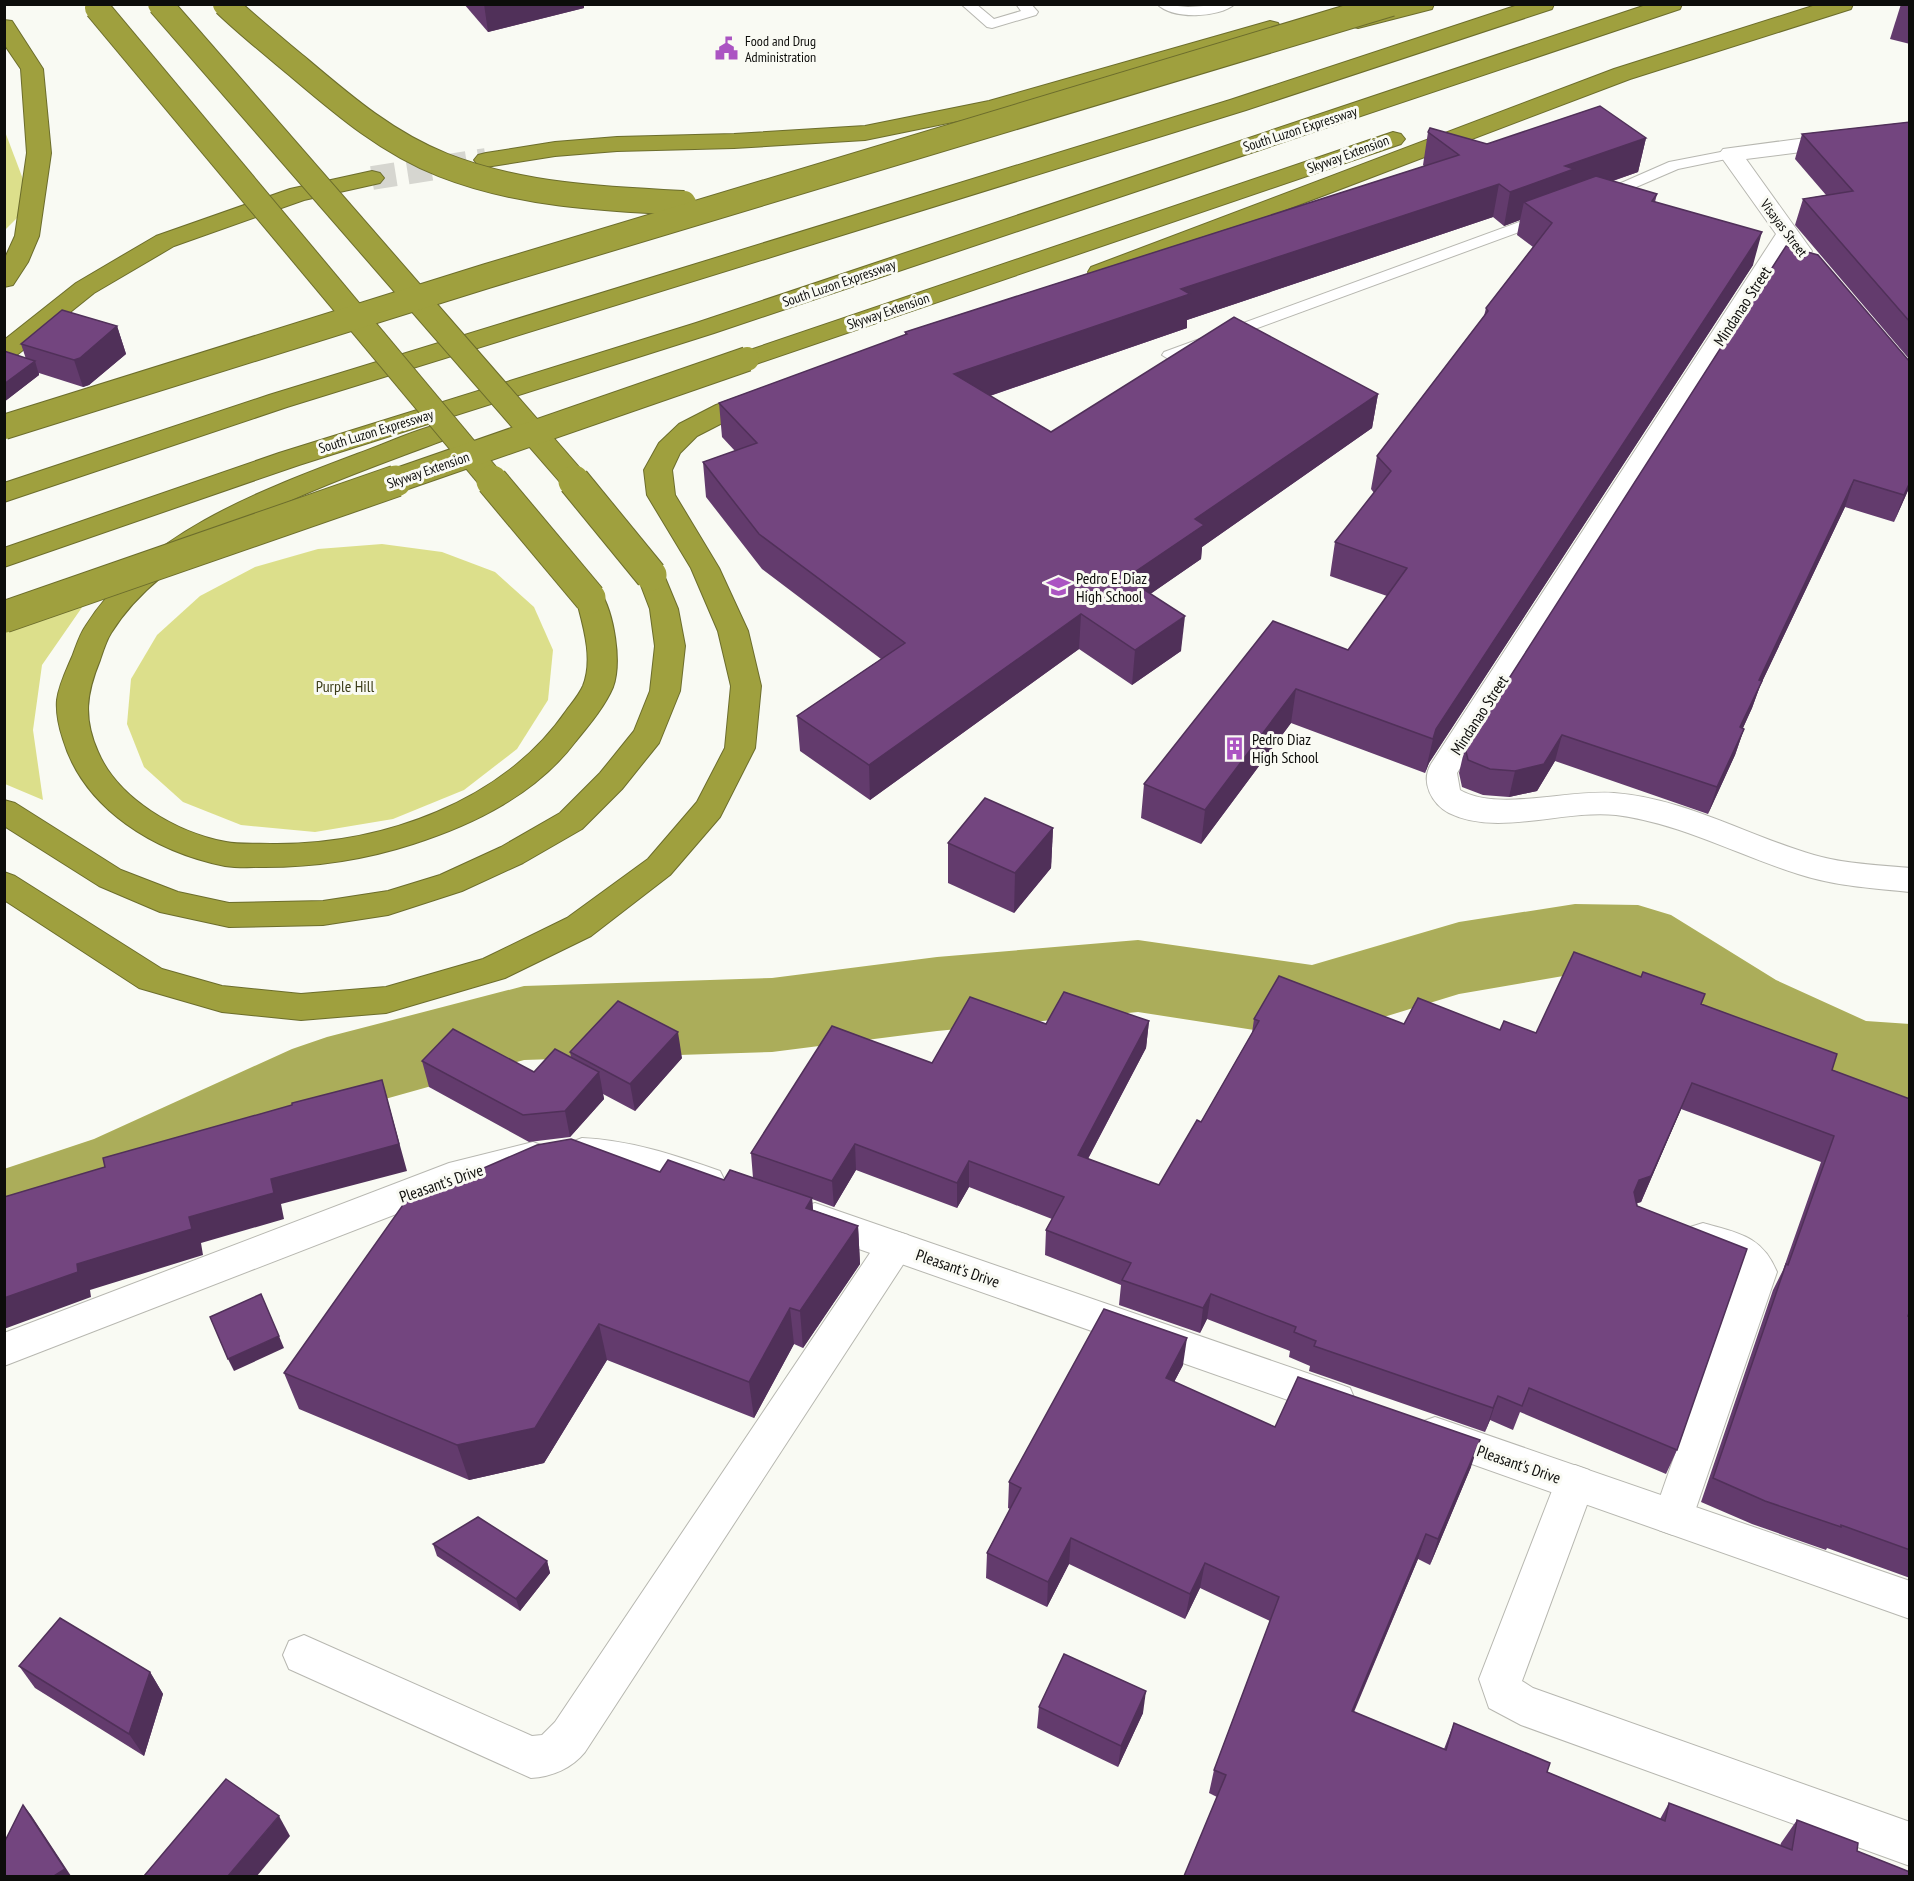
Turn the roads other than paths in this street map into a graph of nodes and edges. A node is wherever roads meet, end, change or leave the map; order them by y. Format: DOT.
graph roads {
  1 [pos="160,4"];
  2 [pos="225,4"];
  3 [pos="968,4"];
  4 [pos="1022,4"];
  5 [pos="1163,4"];
  6 [pos="1229,4"];
  7 [pos="1353,4"];
  8 [pos="1391,4"];
  9 [pos="1424,4"];
  10 [pos="1544,4"];
  11 [pos="1672,4"];
  12 [pos="1771,4"];
  13 [pos="1843,4"];
  14 [pos="95,6"];
  15 [pos="4,26"];
  16 [pos="1910,131"];
  17 [pos="1731,154"];
  18 [pos="486,160"];
  19 [pos="372,178"];
  20 [pos="1588,202"];
  21 [pos="1555,214"];
  22 [pos="1787,235"];
  23 [pos="1818,272"];
  24 [pos="4,280"];
  25 [pos="1077,280"];
  26 [pos="705,328"];
  27 [pos="4,353"];
  28 [pos="1170,355"];
  29 [pos="780,391"];
  30 [pos="4,426"];
  31 [pos="4,493"];
  32 [pos="4,558"];
  33 [pos="4,617"];
  34 [pos="4,811"];
  35 [pos="1910,880"];
  36 [pos="4,884"];
  37 [pos="743,1193"];
  38 [pos="786,1208"];
  39 [pos="1676,1229"];
  40 [pos="895,1246"];
  41 [pos="4,1350"];
  42 [pos="1575,1483"];
  43 [pos="1673,1517"];
  44 [pos="1910,1600"];
  45 [pos="304,1655"];
  46 [pos="1910,1844"];
  1 -- 34 [label="highway, bridge"];
  2 -- 9 [label="highway, bridge"];
  3 -- 4 [label="lane"];
  5 -- 6 [label="lane"];
  7 -- 18 [label="highway"];
  8 -- 30 [label="highway, bridge"];
  10 -- 31 [label="highway"];
  11 -- 26 [label="highway, South Luzon Expressway"];
  12 -- 33 [label="highway, Skyway Extension, bridge"];
  13 -- 25 [label="highway"];
  14 -- 26 [label="highway, bridge"];
  15 -- 24 [label="highway"];
  16 -- 17 [label="street"];
  17 -- 20 [label="lane"];
  17 -- 22 [label="street, Visayas Street"];
  19 -- 27 [label="highway"];
  21 -- 28 [label="lane"];
  22 -- 23 [label="street, Visayas Street"];
  22 -- 35 [label="street, Mindanao Street"];
  26 -- 32 [label="highway, South Luzon Expressway"];
  29 -- 36 [label="highway"];
  37 -- 41 [label="street, Pleasant's Drive"];
  38 -- 40 [label="street, Pleasant's Drive"];
  39 -- 43 [label="street"];
  40 -- 42 [label="street, Pleasant's Drive"];
  40 -- 45 [label="street"];
  42 -- 43 [label="street, Pleasant's Drive"];
  42 -- 46 [label="street"];
  43 -- 44 [label="street, Pleasant's Drive"];
}
